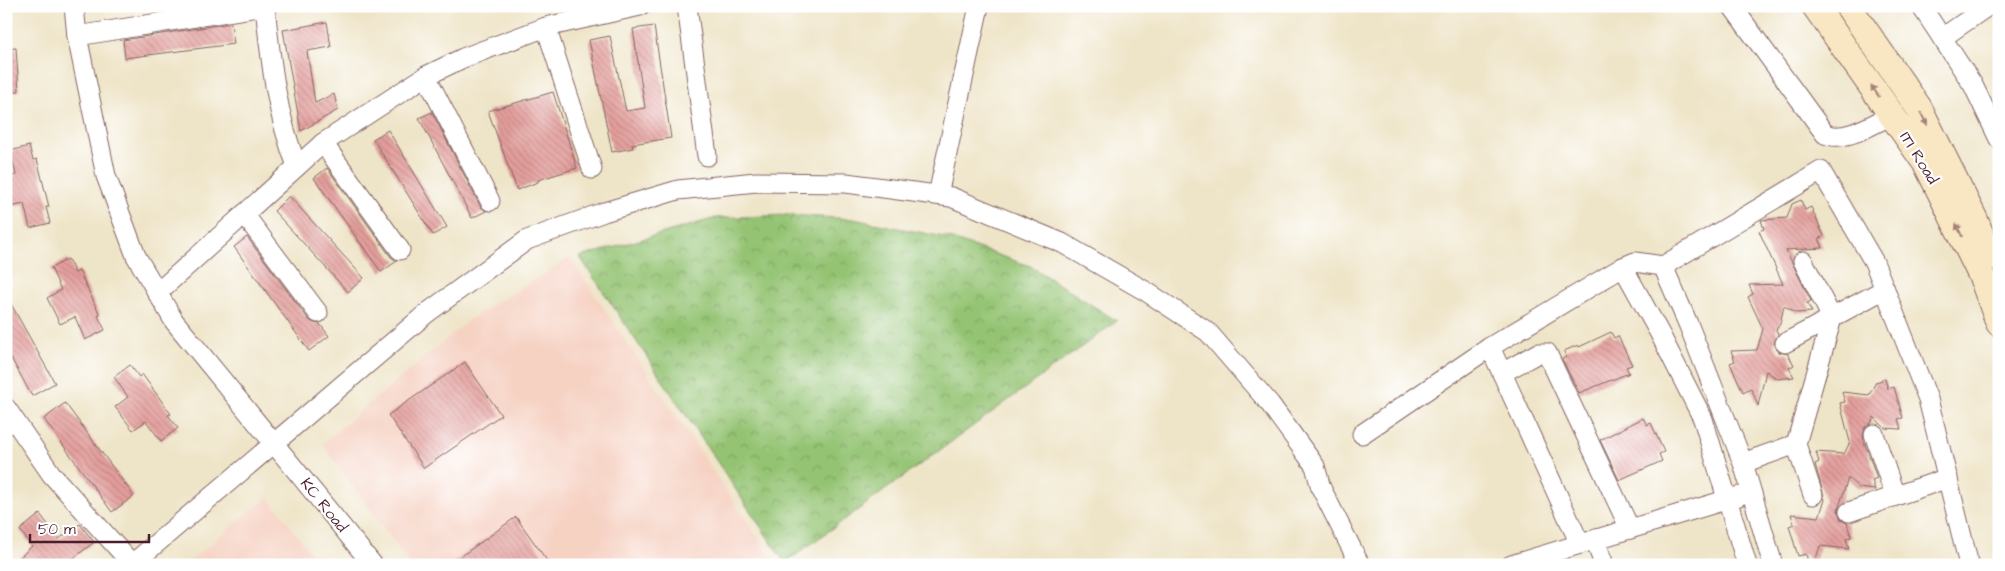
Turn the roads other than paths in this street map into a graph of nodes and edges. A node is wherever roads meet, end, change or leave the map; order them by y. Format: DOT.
graph roads {
  1 [pos="74,6"];
  2 [pos="265,6"];
  3 [pos="640,6"];
  4 [pos="687,6"];
  5 [pos="979,6"];
  6 [pos="1815,6"];
  7 [pos="1848,6"];
  8 [pos="1921,6"];
  9 [pos="1988,6"];
  10 [pos="1735,7"];
  11 [pos="546,27"];
  12 [pos="77,36"];
  13 [pos="1942,38"];
  14 [pos="426,76"];
  15 [pos="1892,115"];
  16 [pos="1999,139"];
  17 [pos="323,143"];
  18 [pos="707,156"];
  19 [pos="297,166"];
  20 [pos="592,169"];
  21 [pos="938,195"];
  22 [pos="490,201"];
  23 [pos="244,214"];
  24 [pos="400,250"];
  25 [pos="1802,261"];
  26 [pos="1663,266"];
  27 [pos="1623,267"];
  28 [pos="1999,278"];
  29 [pos="1885,289"];
  30 [pos="157,293"];
  31 [pos="318,313"];
  32 [pos="1832,318"];
  33 [pos="1999,323"];
  34 [pos="1786,342"];
  35 [pos="1490,347"];
  36 [pos="1502,373"];
  37 [pos="6,408"];
  38 [pos="1362,434"];
  39 [pos="1874,434"];
  40 [pos="1796,444"];
  41 [pos="275,445"];
  42 [pos="1744,463"];
  43 [pos="1948,478"];
  44 [pos="1752,492"];
  45 [pos="1813,495"];
  46 [pos="1894,496"];
  47 [pos="1728,499"];
  48 [pos="1849,512"];
  49 [pos="1630,529"];
  50 [pos="1588,542"];
  51 [pos="131,565"];
  52 [pos="373,565"];
  53 [pos="1360,565"];
  54 [pos="1511,565"];
  55 [pos="1604,565"];
  56 [pos="1747,565"];
  57 [pos="1773,565"];
  58 [pos="1969,565"];
  1 -- 12 [label="street, KC Road"];
  2 -- 12 [label="street"];
  2 -- 19 [label="street"];
  3 -- 11 [label="street"];
  4 -- 18 [label="street"];
  5 -- 21 [label="street"];
  15 -- 6 [label="street, ITI Road, one-way"];
  7 -- 28 [label="street, ITI Road, one-way"];
  8 -- 13 [label="street"];
  9 -- 13 [label="street"];
  10 -- 15 [label="street"];
  11 -- 14 [label="street"];
  11 -- 20 [label="street"];
  12 -- 30 [label="street, KC Road"];
  13 -- 16 [label="street"];
  14 -- 17 [label="street"];
  14 -- 22 [label="street"];
  33 -- 15 [label="street, ITI Road, one-way"];
  17 -- 19 [label="street"];
  17 -- 24 [label="street"];
  19 -- 23 [label="street"];
  21 -- 41 [label="street"];
  21 -- 53 [label="street"];
  23 -- 30 [label="street"];
  23 -- 31 [label="street"];
  25 -- 32 [label="street"];
  26 -- 27 [label="street"];
  26 -- 29 [label="street"];
  26 -- 42 [label="street"];
  27 -- 35 [label="street"];
  27 -- 47 [label="street"];
  29 -- 32 [label="street"];
  29 -- 43 [label="street"];
  30 -- 41 [label="street, KC Road"];
  32 -- 34 [label="street"];
  32 -- 40 [label="street"];
  35 -- 36 [label="street"];
  35 -- 38 [label="street"];
  36 -- 49 [label="street"];
  36 -- 50 [label="street"];
  37 -- 51 [label="street"];
  39 -- 46 [label="street"];
  40 -- 42 [label="street"];
  40 -- 45 [label="street"];
  41 -- 51 [label="street"];
  41 -- 52 [label="street, KC Road"];
  42 -- 44 [label="street"];
  43 -- 46 [label="street"];
  43 -- 58 [label="street"];
  44 -- 47 [label="street"];
  44 -- 57 [label="street"];
  46 -- 48 [label="street"];
  47 -- 49 [label="street"];
  47 -- 56 [label="street"];
  49 -- 50 [label="street"];
  50 -- 54 [label="street"];
  50 -- 55 [label="street"];
}
